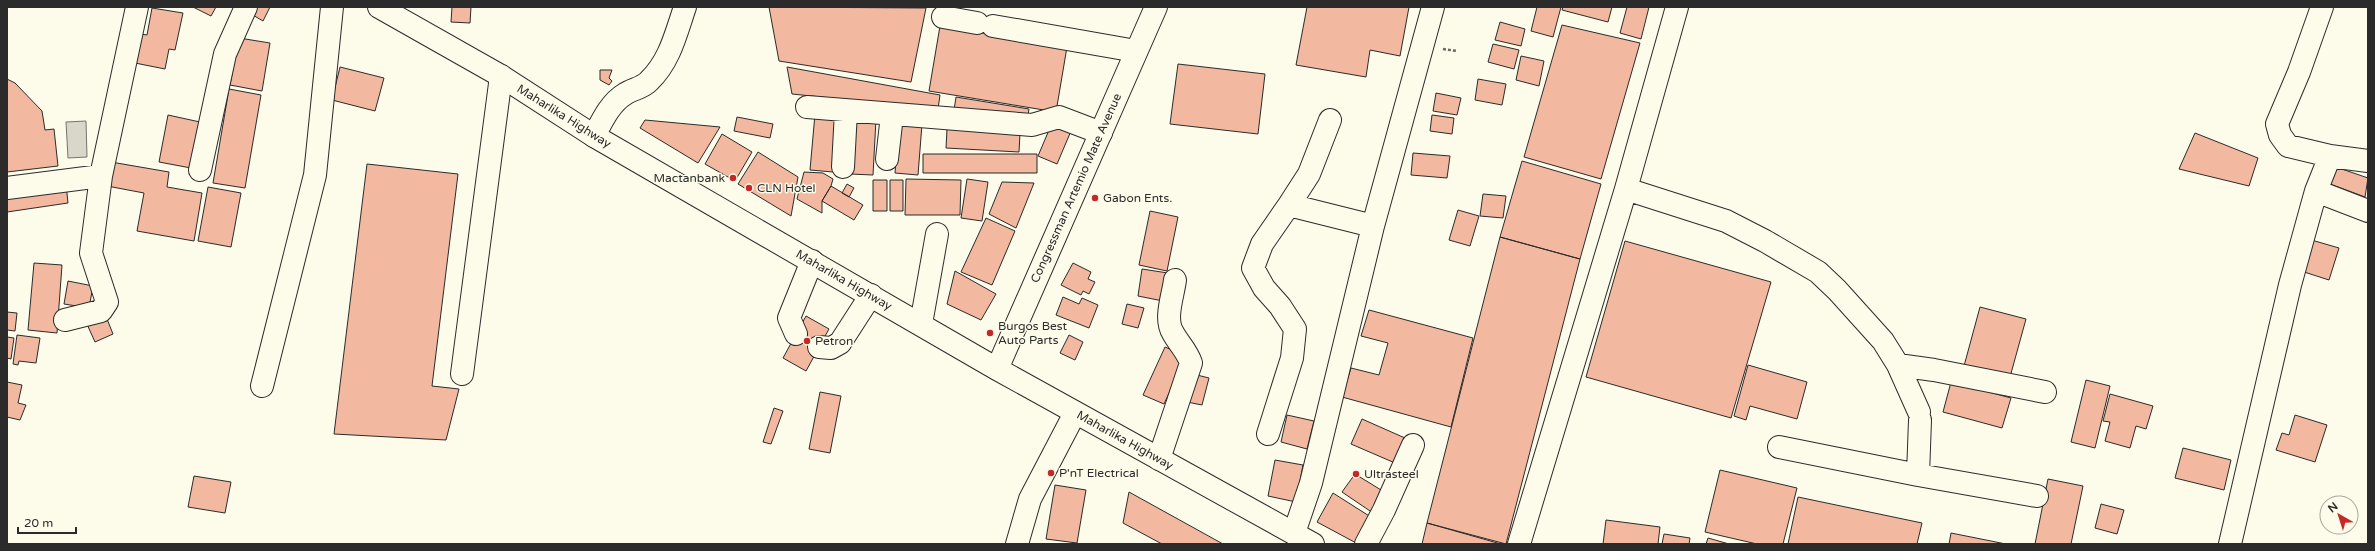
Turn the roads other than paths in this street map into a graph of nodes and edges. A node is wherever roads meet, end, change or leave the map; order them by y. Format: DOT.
graph roads {
  1 [pos="137,7"];
  2 [pos="246,7"];
  3 [pos="332,7"];
  4 [pos="379,7"];
  5 [pos="685,7"];
  6 [pos="1156,7"];
  7 [pos="1433,7"];
  8 [pos="1677,7"];
  9 [pos="2322,7"];
  10 [pos="943,17"];
  11 [pos="1136,51"];
  12 [pos="501,76"];
  13 [pos="807,107"];
  14 [pos="846,111"];
  15 [pos="892,115"];
  16 [pos="1330,120"];
  17 [pos="1101,133"];
  18 [pos="594,136"];
  19 [pos="2330,156"];
  20 [pos="887,159"];
  21 [pos="2368,161"];
  22 [pos="843,167"];
  23 [pos="200,170"];
  24 [pos="100,176"];
  25 [pos="7,188"];
  26 [pos="1626,189"];
  27 [pos="2316,191"];
  28 [pos="1289,205"];
  29 [pos="2368,210"];
  30 [pos="1373,226"];
  31 [pos="937,234"];
  32 [pos="812,261"];
  33 [pos="1175,280"];
  34 [pos="871,295"];
  35 [pos="65,320"];
  36 [pos="921,324"];
  37 [pos="796,334"];
  38 [pos="819,347"];
  39 [pos="1898,365"];
  40 [pos="997,369"];
  41 [pos="462,374"];
  42 [pos="262,386"];
  43 [pos="2045,392"];
  44 [pos="1075,413"];
  45 [pos="1268,434"];
  46 [pos="1414,445"];
  47 [pos="1779,447"];
  48 [pos="1158,459"];
  49 [pos="1918,475"];
  50 [pos="2037,496"];
  51 [pos="1294,533"];
  52 [pos="1017,544"];
  53 [pos="1313,544"];
  54 [pos="1366,544"];
  55 [pos="1519,544"];
  56 [pos="2230,544"];
  1 -- 24 [label="street"];
  2 -- 23 [label="street"];
  3 -- 42 [label="street"];
  4 -- 12 [label="street, Maharlika Highway"];
  5 -- 18 [label="street"];
  6 -- 11 [label="street, Congressman Artemio Mate Avenue"];
  7 -- 30 [label="street"];
  8 -- 26 [label="street"];
  9 -- 19 [label="street"];
  10 -- 11 [label="street"];
  11 -- 17 [label="street, Congressman Artemio Mate Avenue"];
  12 -- 18 [label="street, Maharlika Highway"];
  12 -- 41 [label="street"];
  13 -- 14 [label="street"];
  14 -- 15 [label="street"];
  14 -- 22 [label="street"];
  15 -- 17 [label="street"];
  15 -- 20 [label="street"];
  16 -- 28 [label="street"];
  17 -- 40 [label="street, Congressman Artemio Mate Avenue"];
  18 -- 32 [label="street, Maharlika Highway"];
  19 -- 21 [label="street"];
  19 -- 27 [label="street"];
  24 -- 25 [label="street"];
  24 -- 35 [label="street"];
  26 -- 39 [label="street"];
  26 -- 55 [label="street"];
  27 -- 29 [label="street"];
  27 -- 56 [label="street"];
  28 -- 30 [label="street"];
  28 -- 45 [label="street"];
  30 -- 51 [label="street"];
  31 -- 36 [label="street"];
  32 -- 34 [label="street, Maharlika Highway"];
  32 -- 37 [label="street"];
  33 -- 48 [label="street"];
  34 -- 36 [label="street, Maharlika Highway"];
  34 -- 38 [label="street"];
  36 -- 40 [label="street, Maharlika Highway"];
  39 -- 43 [label="street"];
  39 -- 49 [label="street"];
  40 -- 44 [label="street, Maharlika Highway"];
  44 -- 48 [label="street, Maharlika Highway"];
  44 -- 52 [label="street"];
  46 -- 54 [label="street"];
  47 -- 49 [label="street"];
  48 -- 51 [label="street, Maharlika Highway"];
  49 -- 50 [label="street"];
  51 -- 53 [label="street, Maharlika Highway"];
}
